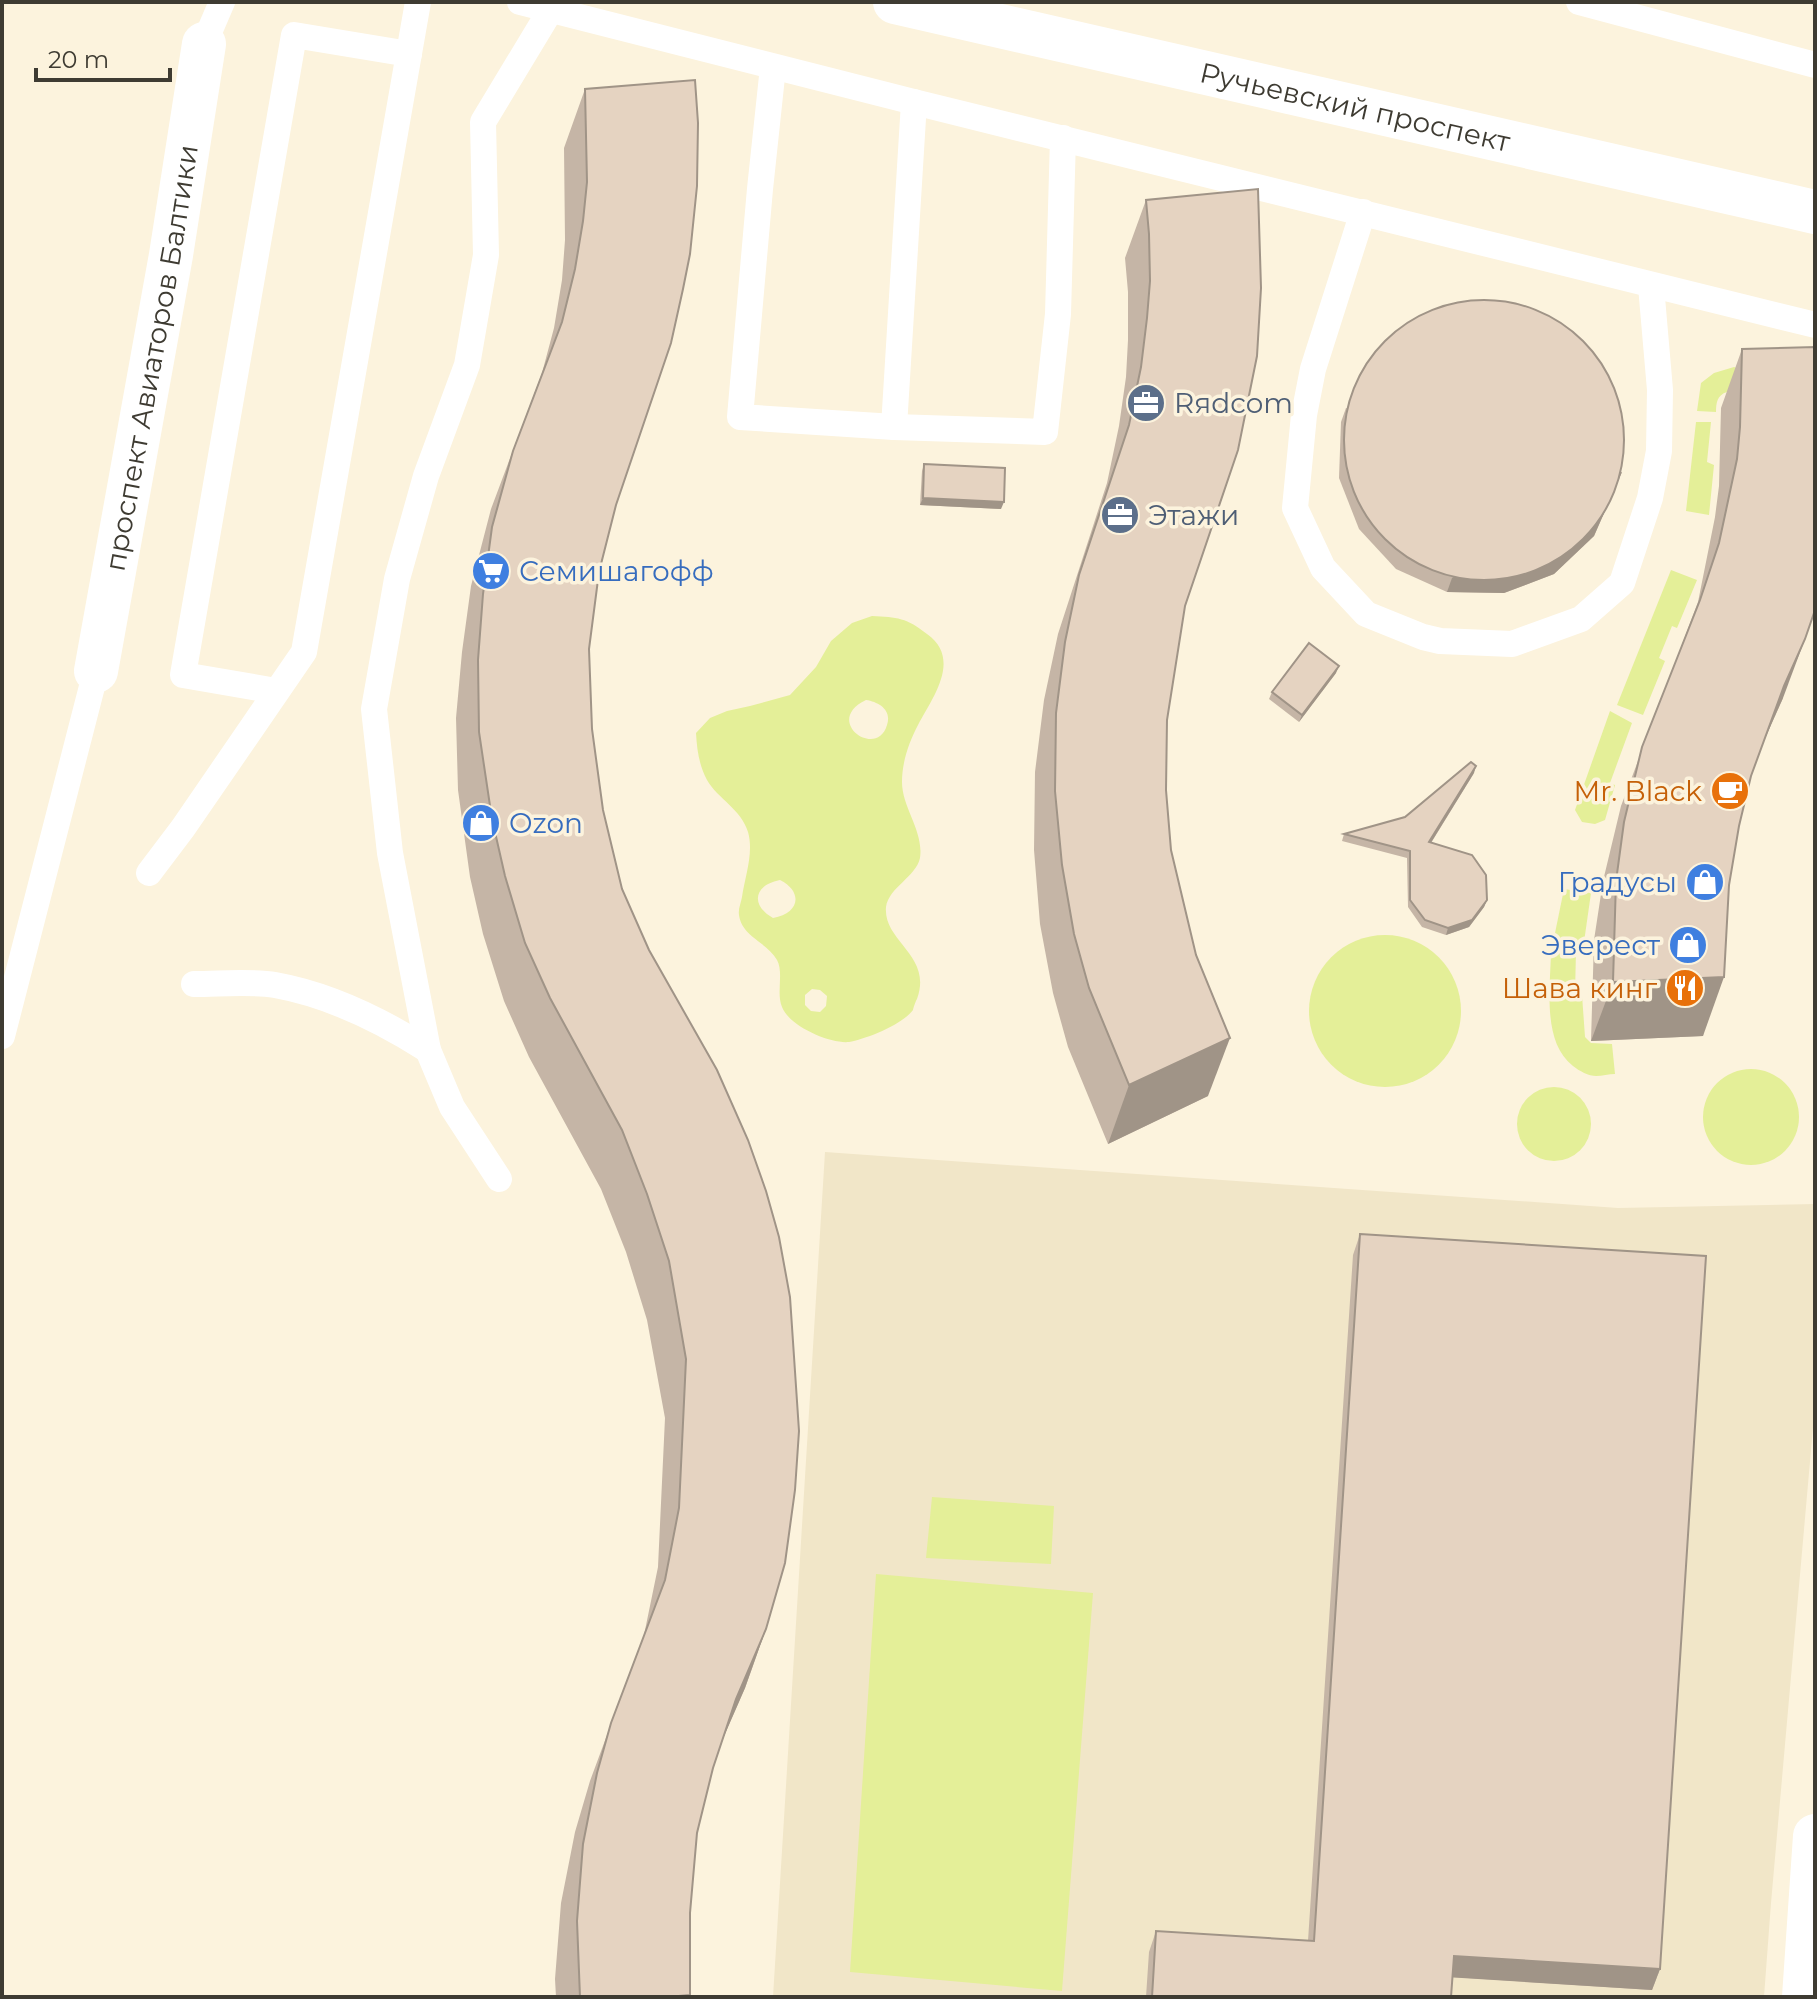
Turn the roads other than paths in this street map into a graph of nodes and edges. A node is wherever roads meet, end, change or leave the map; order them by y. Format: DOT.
graph roads {
  1 [pos="222,2"];
  2 [pos="418,2"];
  3 [pos="520,2"];
  4 [pos="895,2"];
  5 [pos="1579,2"];
  6 [pos="550,11"];
  7 [pos="204,44"];
  8 [pos="409,54"];
  9 [pos="1815,65"];
  10 [pos="773,67"];
  11 [pos="914,102"];
  12 [pos="1063,138"];
  13 [pos="1363,212"];
  14 [pos="1815,212"];
  15 [pos="1651,286"];
  16 [pos="1815,325"];
  17 [pos="894,427"];
  18 [pos="96,671"];
  19 [pos="276,691"];
  20 [pos="149,873"];
  21 [pos="194,984"];
  22 [pos="2,1036"];
  23 [pos="428,1050"];
  24 [pos="499,1179"];
  25 [pos="1815,1836"];
  26 [pos="1804,1997"];
  1 -- 7 [label="lane"];
  2 -- 8 [label="lane"];
  3 -- 6 [label="lane"];
  4 -- 14 [label="street, Ручьевский проспект"];
  5 -- 9 [label="lane"];
  6 -- 10 [label="lane"];
  6 -- 23 [label="lane"];
  7 -- 18 [label="street, проспект Авиаторов Балтики"];
  8 -- 19 [label="lane"];
  8 -- 19 [label="lane"];
  10 -- 11 [label="lane"];
  10 -- 17 [label="lane"];
  11 -- 12 [label="lane"];
  11 -- 17 [label="lane"];
  12 -- 13 [label="lane"];
  12 -- 17 [label="lane"];
  13 -- 15 [label="lane"];
  13 -- 15 [label="lane"];
  15 -- 16 [label="lane"];
  18 -- 22 [label="lane"];
  19 -- 20 [label="lane"];
  21 -- 23 [label="lane"];
  23 -- 24 [label="lane"];
  25 -- 26 [label="street"];
}
